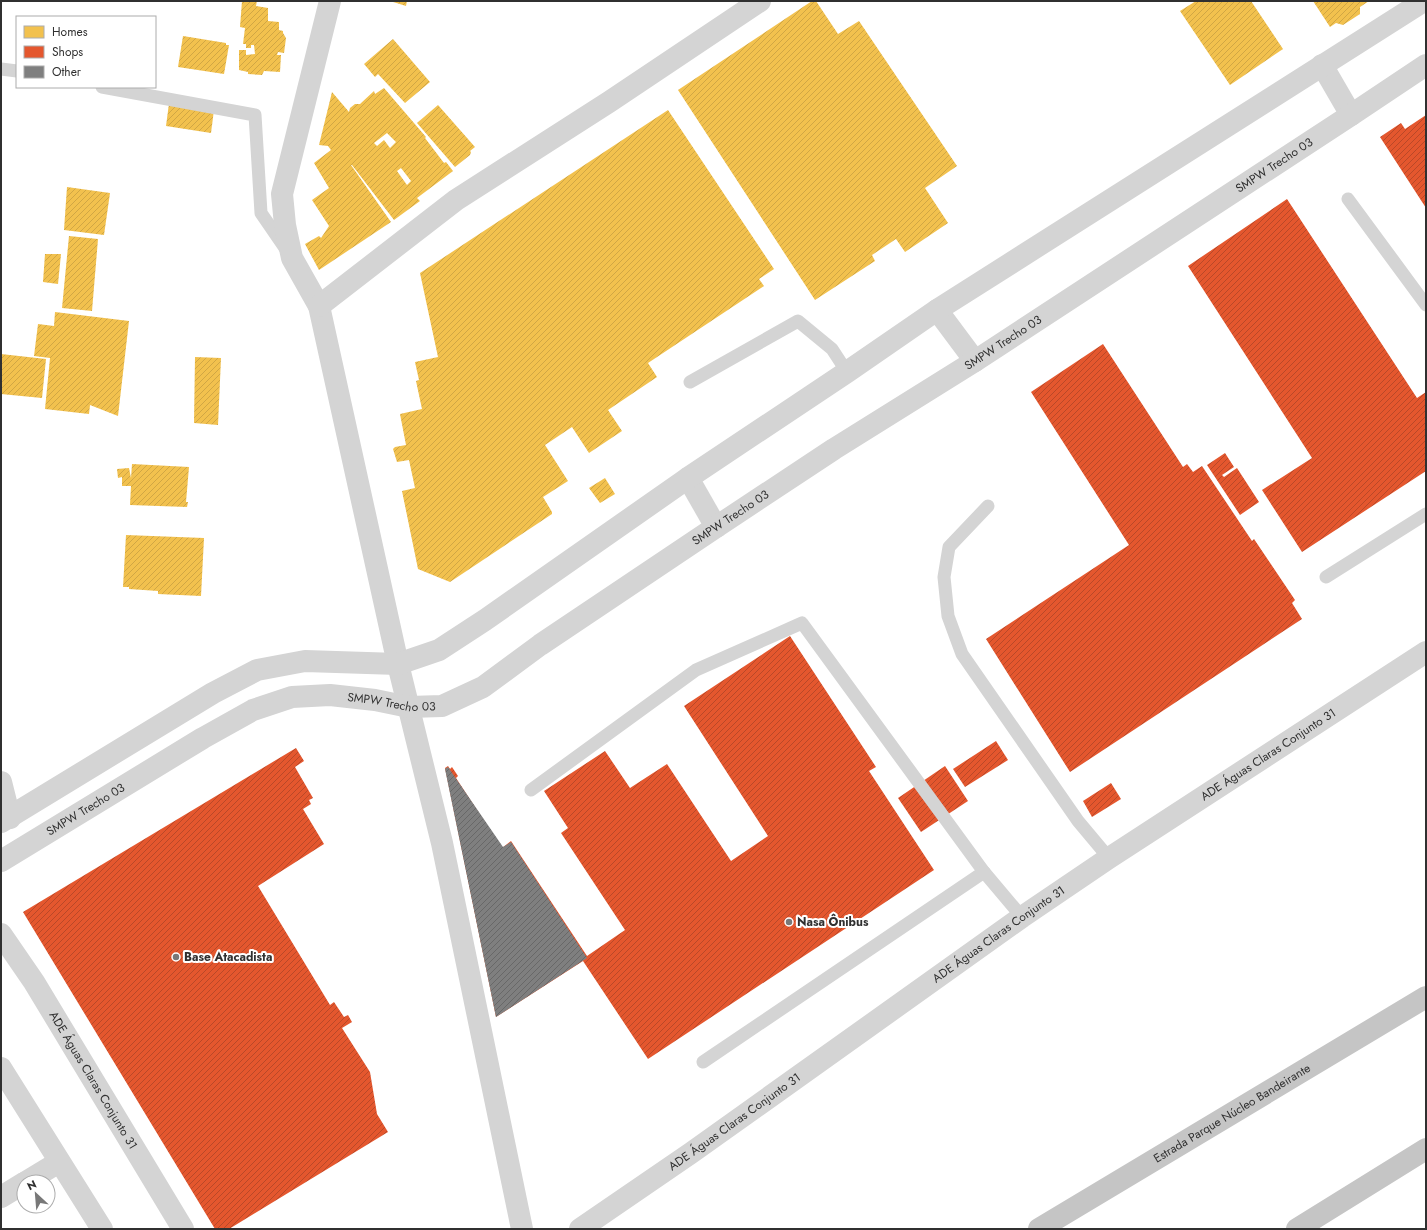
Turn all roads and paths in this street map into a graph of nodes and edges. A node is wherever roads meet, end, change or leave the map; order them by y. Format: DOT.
graph roads {
  1 [pos="330,1"];
  2 [pos="760,1"];
  3 [pos="1424,1"];
  4 [pos="1322,65"];
  5 [pos="1426,65"];
  6 [pos="1,68"];
  7 [pos="16,72"];
  8 [pos="107,88"];
  9 [pos="1352,115"];
  10 [pos="1348,199"];
  11 [pos="292,258"];
  12 [pos="319,306"];
  13 [pos="1426,306"];
  14 [pos="937,310"];
  15 [pos="975,361"];
  16 [pos="847,372"];
  17 [pos="690,382"];
  18 [pos="688,478"];
  19 [pos="988,506"];
  20 [pos="1426,514"];
  21 [pos="716,527"];
  22 [pos="1326,577"];
  23 [pos="1426,652"];
  24 [pos="398,664"];
  25 [pos="409,707"];
  26 [pos="1,782"];
  27 [pos="532,790"];
  28 [pos="5,820"];
  29 [pos="1109,858"];
  30 [pos="1,861"];
  31 [pos="984,872"];
  32 [pos="1022,917"];
  33 [pos="1,934"];
  34 [pos="1426,997"];
  35 [pos="703,1062"];
  36 [pos="1,1068"];
  37 [pos="1426,1149"];
  38 [pos="59,1162"];
  39 [pos="40,1174"];
  40 [pos="16,1188"];
  41 [pos="1,1197"];
  42 [pos="102,1229"];
  43 [pos="183,1229"];
  44 [pos="522,1229"];
  45 [pos="580,1229"];
  46 [pos="1039,1229"];
  47 [pos="1297,1229"];
  1 -- 11 [label="street"];
  2 -- 12 [label="street"];
  3 -- 4 [label="street"];
  4 -- 9 [label="street"];
  4 -- 14 [label="street"];
  5 -- 9 [label="street, SMPW Trecho 03"];
  6 -- 7 [label="lane"];
  8 -- 11 [label="lane"];
  9 -- 15 [label="street, SMPW Trecho 03"];
  10 -- 13 [label="lane"];
  11 -- 12 [label="street"];
  12 -- 24 [label="street"];
  14 -- 15 [label="street"];
  14 -- 16 [label="street"];
  15 -- 21 [label="street, SMPW Trecho 03"];
  16 -- 17 [label="lane"];
  16 -- 18 [label="street"];
  18 -- 21 [label="street"];
  18 -- 24 [label="street"];
  19 -- 29 [label="lane"];
  20 -- 22 [label="lane"];
  21 -- 25 [label="street, SMPW Trecho 03"];
  23 -- 29 [label="street, ADE Águas Claras Conjunto 31"];
  24 -- 25 [label="street"];
  24 -- 28 [label="street"];
  25 -- 30 [label="street, SMPW Trecho 03"];
  25 -- 44 [label="street"];
  26 -- 28 [label="street"];
  27 -- 31 [label="lane"];
  29 -- 32 [label="street, ADE Águas Claras Conjunto 31"];
  31 -- 32 [label="lane"];
  31 -- 35 [label="lane"];
  32 -- 45 [label="street, ADE Águas Claras Conjunto 31"];
  33 -- 43 [label="street, ADE Águas Claras Conjunto 31"];
  34 -- 46 [label="highway, Estrada Parque Núcleo Bandeirante"];
  36 -- 38 [label="street"];
  37 -- 47 [label="highway"];
  38 -- 39 [label="street"];
  38 -- 42 [label="street"];
  40 -- 41 [label="street"];
}
